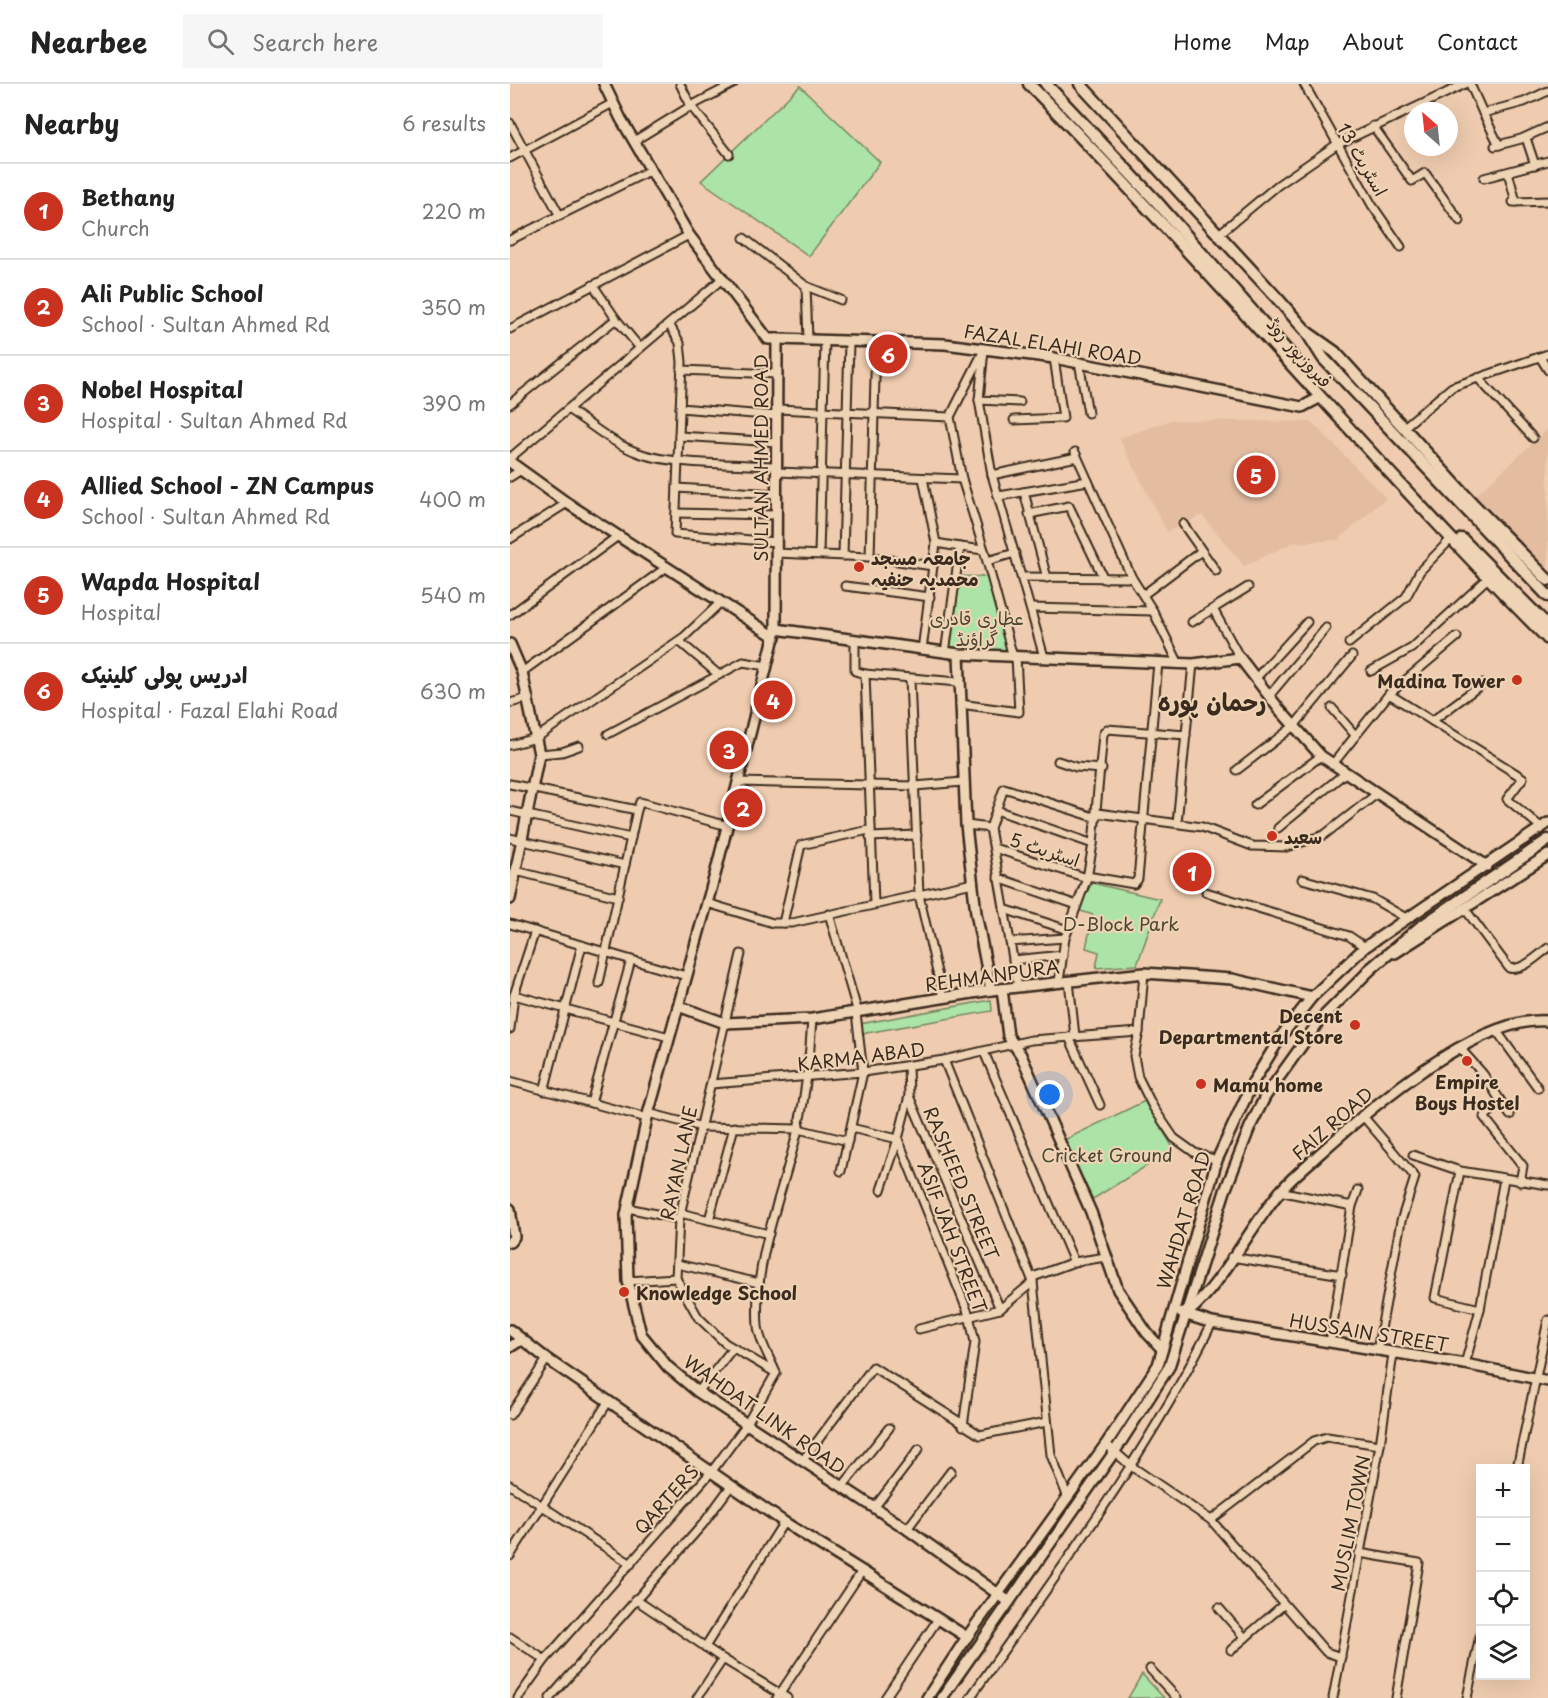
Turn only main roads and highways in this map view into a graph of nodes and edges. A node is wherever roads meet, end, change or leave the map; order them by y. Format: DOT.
graph roads {
  1 [pos="1029,84"];
  2 [pos="1046,84"];
  3 [pos="1080,84"];
  4 [pos="1306,331"];
  5 [pos="1548,580"];
  6 [pos="1548,596"];
  7 [pos="1548,626"];
  8 [pos="1548,639"];
  9 [pos="1548,840"];
  10 [pos="1368,971"];
  1 -- 8 [label="main road, فیروزپور روڈ"];
  2 -- 7 [label="main road"];
  3 -- 4 [label="main road, فیروزپور روڈ"];
  4 -- 5 [label="main road, فیروزپور روڈ"];
  4 -- 6 [label="main road, فیروزپور روڈ"];
  9 -- 10 [label="main road"];
}
